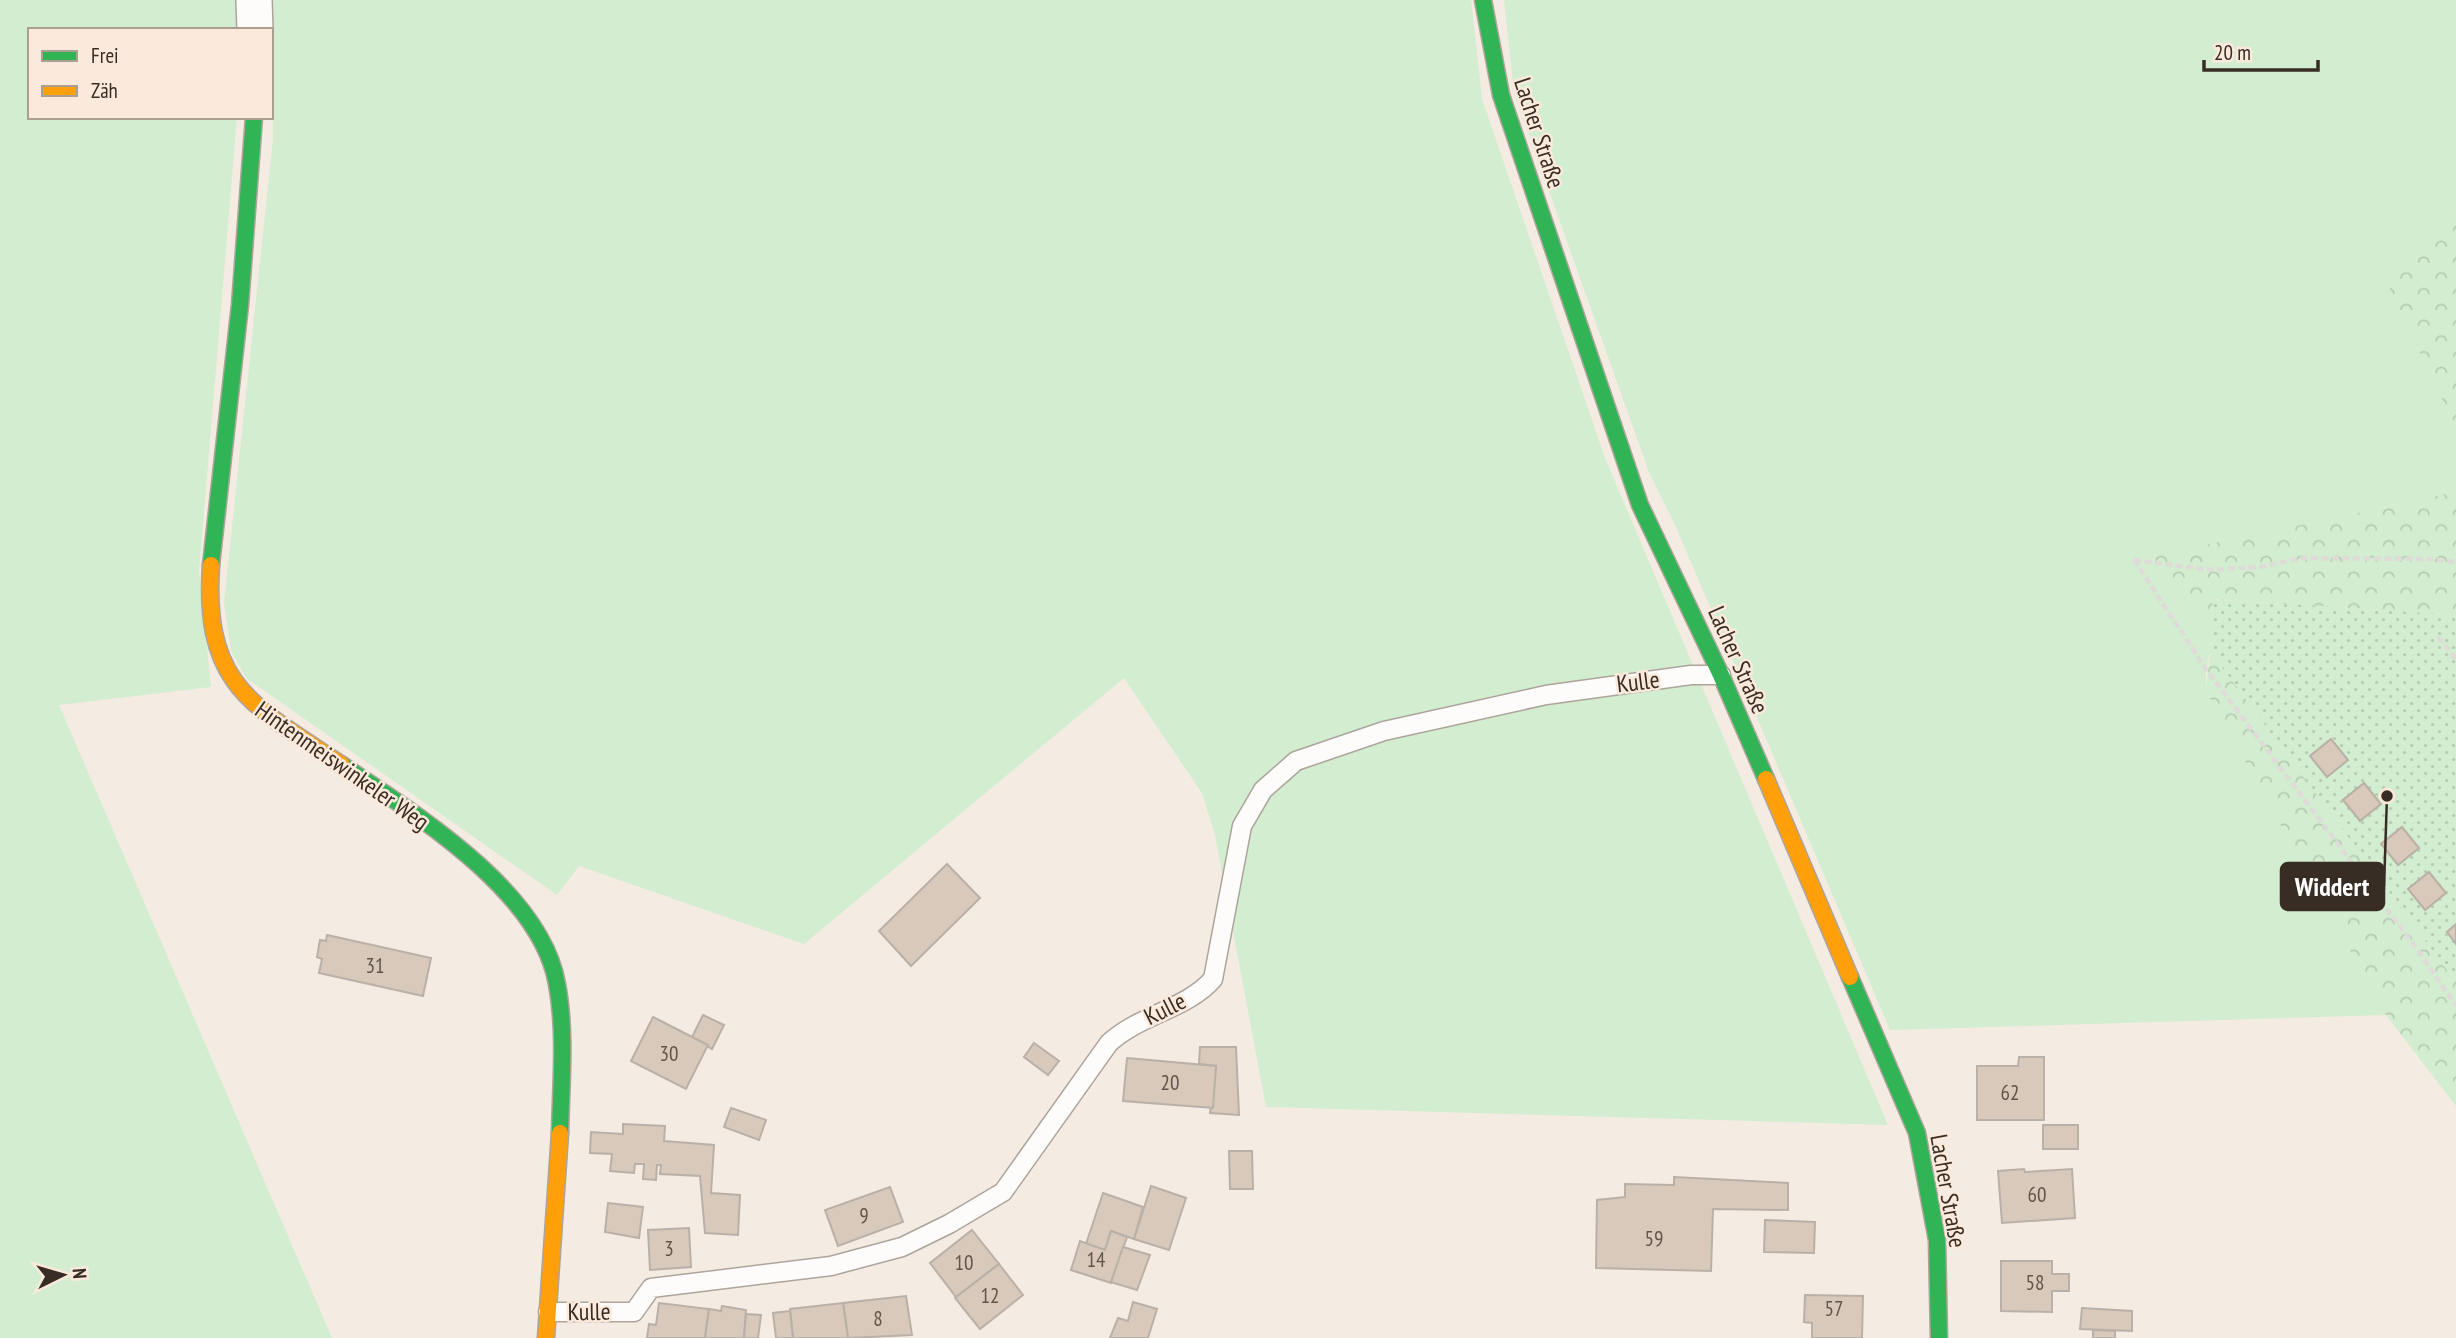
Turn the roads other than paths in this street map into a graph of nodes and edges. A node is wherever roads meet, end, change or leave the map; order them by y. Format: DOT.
graph roads {
  1 [pos="254,0"];
  2 [pos="1483,0"];
  3 [pos="255,28"];
  4 [pos="254,119"];
  5 [pos="1721,675"];
  6 [pos="548,1312"];
  7 [pos="546,1338"];
  8 [pos="1938,1338"];
  1 -- 3 [label="street"];
  2 -- 5 [label="street, Lacher Straße"];
  4 -- 6 [label="street, Hintenmeiswinkeler Weg"];
  5 -- 6 [label="lane, Kulle"];
  5 -- 8 [label="street, Lacher Straße"];
  6 -- 7 [label="street, Hintenmeiswinkeler Weg"];
}
